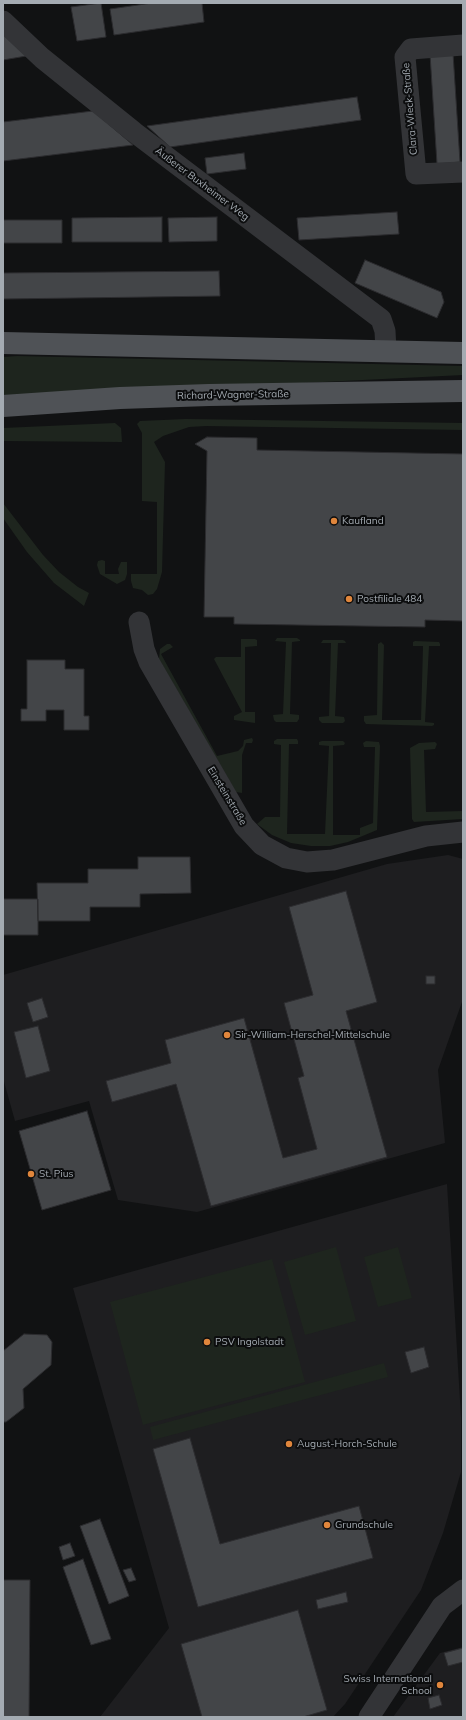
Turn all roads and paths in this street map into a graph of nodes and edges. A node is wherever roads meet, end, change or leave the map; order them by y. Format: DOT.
graph roads {
  1 [pos="3,21"];
  2 [pos="463,45"];
  3 [pos="463,172"];
  4 [pos="3,343"];
  5 [pos="386,352"];
  6 [pos="463,353"];
  7 [pos="463,391"];
  8 [pos="3,406"];
  9 [pos="140,622"];
  10 [pos="463,832"];
  11 [pos="463,1590"];
  12 [pos="369,1717"];
  1 -- 5 [label="street, Äußerer Buxheimer Weg"];
  2 -- 3 [label="street, Clara-Wieck-Straße"];
  4 -- 5 [label="main road"];
  5 -- 6 [label="main road"];
  7 -- 8 [label="main road, Richard-Wagner-Straße"];
  9 -- 10 [label="street, Einsteinstraße"];
  11 -- 12 [label="street"];
}
